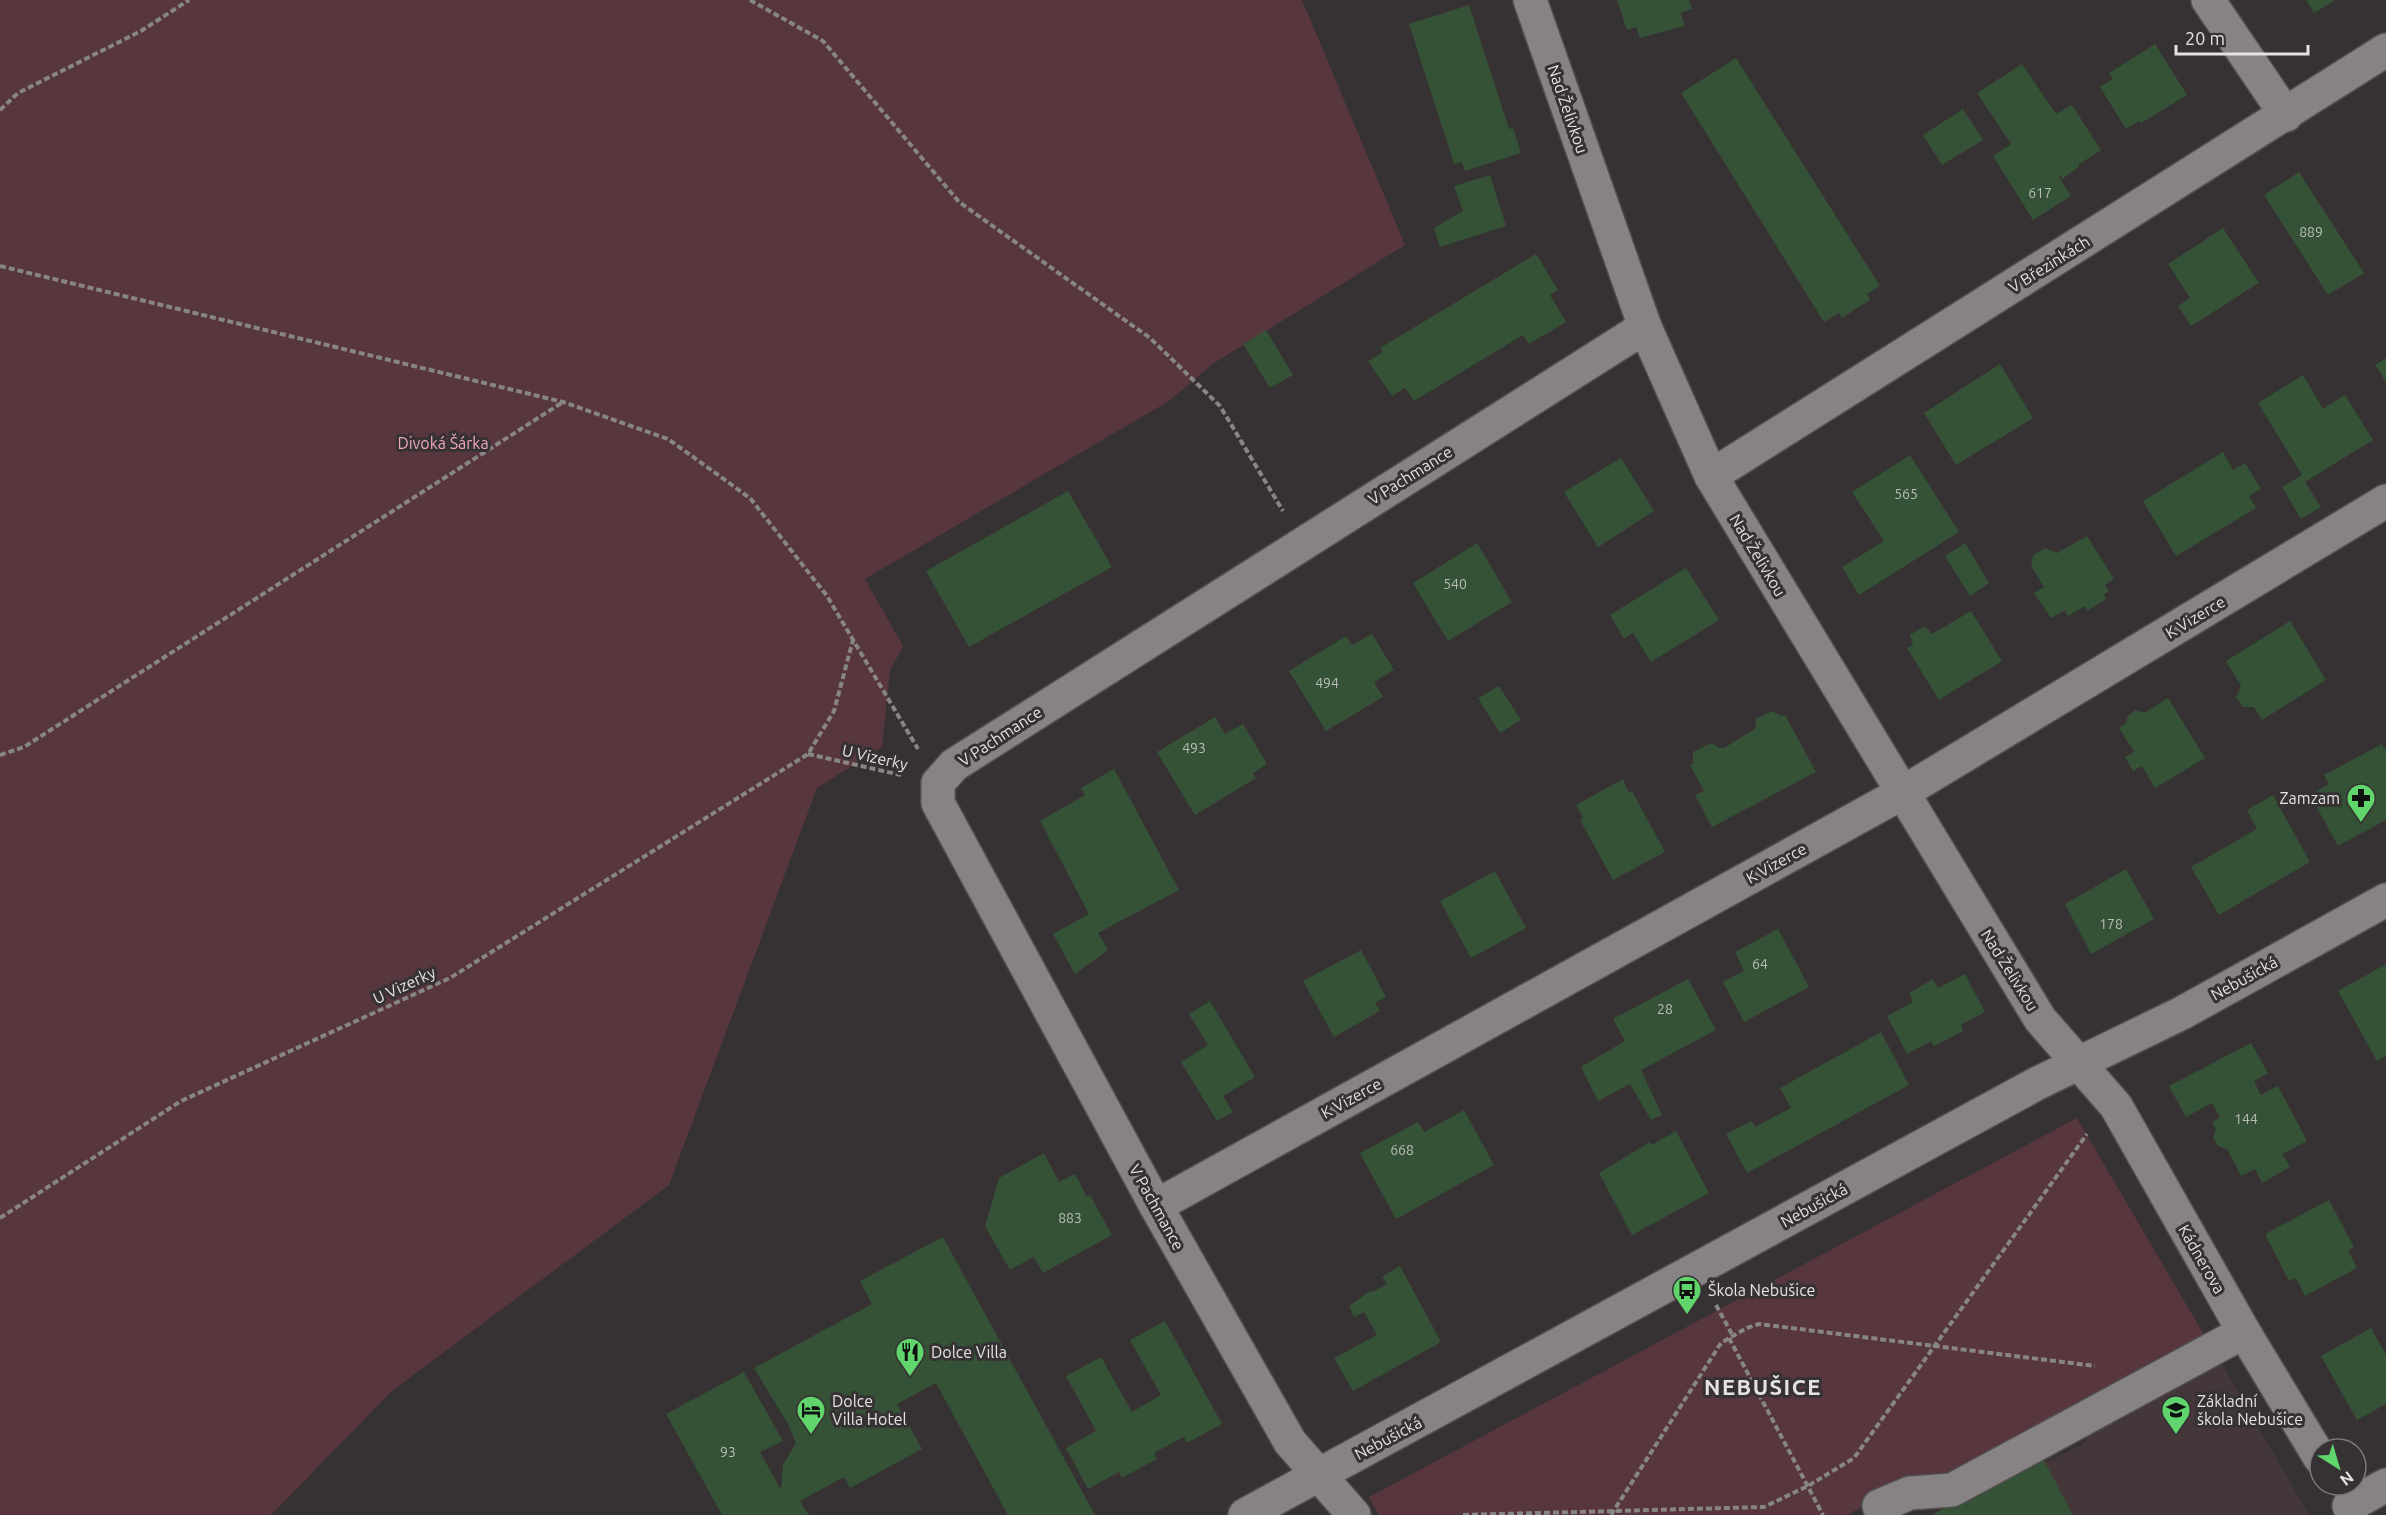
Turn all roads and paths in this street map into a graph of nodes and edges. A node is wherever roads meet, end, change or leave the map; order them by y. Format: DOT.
graph roads {
  1 [pos="189,0"];
  2 [pos="750,0"];
  3 [pos="1530,0"];
  4 [pos="2208,0"];
  5 [pos="2386,50"];
  6 [pos="0,110"];
  7 [pos="2286,115"];
  8 [pos="0,266"];
  9 [pos="1645,327"];
  10 [pos="563,402"];
  11 [pos="1711,476"];
  12 [pos="2386,501"];
  13 [pos="1302,544"];
  14 [pos="853,639"];
  15 [pos="808,754"];
  16 [pos="0,755"];
  17 [pos="938,783"];
  18 [pos="1902,793"];
  19 [pos="2386,900"];
  20 [pos="2079,1064"];
  21 [pos="2115,1106"];
  22 [pos="1156,1206"];
  23 [pos="0,1218"];
  24 [pos="1716,1305"];
  25 [pos="2244,1332"];
  26 [pos="1731,1337"];
  27 [pos="1936,1345"];
  28 [pos="2096,1366"];
  29 [pos="2308,1438"];
  30 [pos="1319,1475"];
  31 [pos="2386,1485"];
  32 [pos="1808,1486"];
  33 [pos="2346,1502"];
  34 [pos="1879,1506"];
  35 [pos="1614,1510"];
  36 [pos="1245,1515"];
  37 [pos="1354,1515"];
  38 [pos="1463,1515"];
  39 [pos="1611,1515"];
  40 [pos="1823,1515"];
  1 -- 6 [label="path"];
  2 -- 13 [label="path"];
  3 -- 9 [label="street, Nad Želivkou"];
  4 -- 7 [label="street"];
  5 -- 7 [label="street, V Březinkách"];
  7 -- 11 [label="street, V Březinkách"];
  8 -- 10 [label="path"];
  9 -- 11 [label="street, Nad Želivkou"];
  9 -- 13 [label="street, V Pachmance"];
  10 -- 14 [label="path"];
  10 -- 16 [label="path"];
  11 -- 18 [label="street, Nad Želivkou"];
  12 -- 18 [label="street, K Vizerce"];
  13 -- 17 [label="street, V Pachmance"];
  14 -- 15 [label="path, U Vizerky"];
  14 -- 17 [label="path"];
  15 -- 17 [label="path, U Vizerky"];
  15 -- 23 [label="path, U Vizerky"];
  17 -- 22 [label="street, V Pachmance"];
  18 -- 20 [label="street, Nad Želivkou"];
  18 -- 22 [label="street, K Vizerce"];
  19 -- 20 [label="street, Nebušická"];
  20 -- 21 [label="street, Kádnerova"];
  20 -- 30 [label="street, Nebušická"];
  21 -- 25 [label="street, Kádnerova"];
  21 -- 27 [label="path"];
  22 -- 30 [label="street, V Pachmance"];
  24 -- 26 [label="path"];
  25 -- 29 [label="street, Kádnerova"];
  25 -- 34 [label="street"];
  26 -- 27 [label="path"];
  26 -- 32 [label="path"];
  26 -- 35 [label="path"];
  27 -- 28 [label="path"];
  27 -- 32 [label="path"];
  30 -- 36 [label="street, Nebušická"];
  30 -- 37 [label="street"];
  31 -- 33 [label="street"];
  32 -- 35 [label="path"];
  32 -- 40 [label="path"];
  35 -- 38 [label="path"];
  35 -- 39 [label="path"];
}
